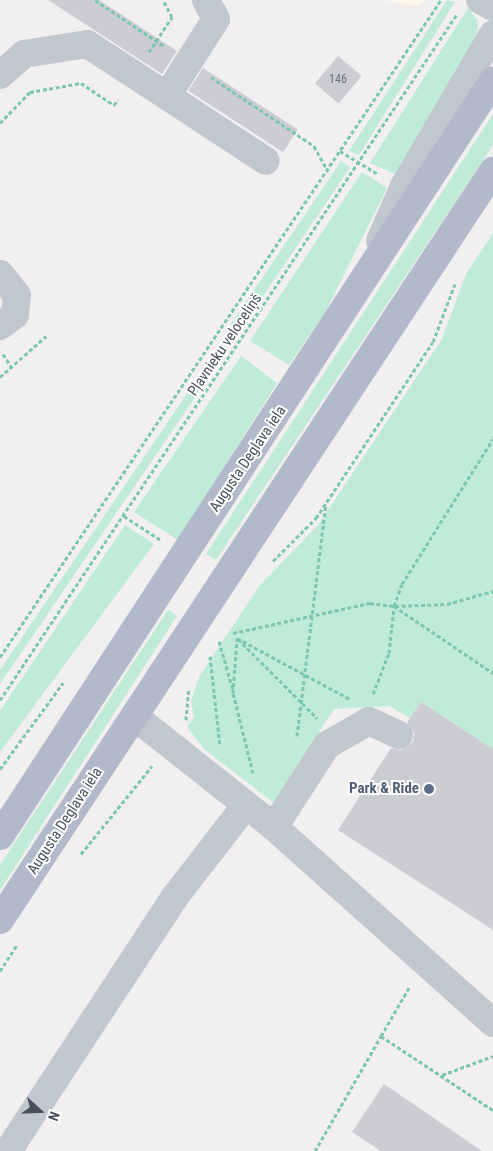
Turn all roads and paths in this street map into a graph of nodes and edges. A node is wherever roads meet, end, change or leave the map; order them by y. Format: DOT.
graph roads {
  1 [pos="96,0"];
  2 [pos="206,0"];
  3 [pos="441,0"];
  4 [pos="471,4"];
  5 [pos="493,7"];
  6 [pos="493,34"];
  7 [pos="189,63"];
  8 [pos="0,75"];
  9 [pos="493,82"];
  10 [pos="167,96"];
  11 [pos="340,151"];
  12 [pos="266,161"];
  13 [pos="359,164"];
  14 [pos="328,171"];
  15 [pos="493,171"];
  16 [pos="404,186"];
  17 [pos="0,274"];
  18 [pos="458,278"];
  19 [pos="356,297"];
  20 [pos="0,326"];
  21 [pos="46,336"];
  22 [pos="0,350"];
  23 [pos="12,368"];
  24 [pos="0,377"];
  25 [pos="493,439"];
  26 [pos="327,501"];
  27 [pos="124,516"];
  28 [pos="168,545"];
  29 [pos="267,567"];
  30 [pos="493,591"];
  31 [pos="394,606"];
  32 [pos="310,619"];
  33 [pos="230,629"];
  34 [pos="233,633"];
  35 [pos="237,638"];
  36 [pos="211,647"];
  37 [pos="0,657"];
  38 [pos="203,660"];
  39 [pos="303,672"];
  40 [pos="493,673"];
  41 [pos="190,683"];
  42 [pos="234,693"];
  43 [pos="0,700"];
  44 [pos="299,700"];
  45 [pos="134,716"];
  46 [pos="369,721"];
  47 [pos="399,735"];
  48 [pos="297,739"];
  49 [pos="338,739"];
  50 [pos="170,742"];
  51 [pos="241,793"];
  52 [pos="274,827"];
  53 [pos="0,836"];
  54 [pos="76,860"];
  55 [pos="0,920"];
  56 [pos="20,938"];
  57 [pos="425,960"];
  58 [pos="0,971"];
  59 [pos="493,1023"];
  60 [pos="381,1036"];
  61 [pos="493,1056"];
  62 [pos="441,1075"];
  63 [pos="493,1110"];
  64 [pos="8,1151"];
  65 [pos="315,1151"];
  1 -- 7 [label="path"];
  2 -- 7 [label="street"];
  3 -- 11 [label="path"];
  4 -- 5 [label="street"];
  4 -- 13 [label="path, Pļavnieku veloceliņš"];
  6 -- 16 [label="street"];
  7 -- 10 [label="street"];
  7 -- 14 [label="path"];
  8 -- 10 [label="street"];
  9 -- 19 [label="main road, Augusta Deglava iela"];
  10 -- 12 [label="street"];
  11 -- 13 [label="path"];
  11 -- 14 [label="path"];
  13 -- 16 [label="path"];
  13 -- 27 [label="path, Pļavnieku veloceliņš"];
  14 -- 37 [label="path"];
  15 -- 45 [label="main road, Augusta Deglava iela"];
  16 -- 19 [label="street"];
  17 -- 20 [label="street"];
  18 -- 26 [label="path"];
  19 -- 53 [label="main road, Augusta Deglava iela"];
  21 -- 23 [label="path"];
  22 -- 23 [label="path"];
  23 -- 24 [label="path"];
  25 -- 31 [label="path"];
  26 -- 29 [label="path"];
  26 -- 32 [label="path"];
  27 -- 28 [label="path"];
  27 -- 43 [label="path, Pļavnieku veloceliņš"];
  30 -- 31 [label="path"];
  31 -- 32 [label="path"];
  31 -- 40 [label="path"];
  31 -- 46 [label="path"];
  32 -- 34 [label="path"];
  32 -- 39 [label="path"];
  33 -- 34 [label="path"];
  34 -- 35 [label="path"];
  35 -- 39 [label="path"];
  35 -- 42 [label="path"];
  35 -- 44 [label="path"];
  36 -- 38 [label="path"];
  36 -- 42 [label="path"];
  36 -- 51 [label="path"];
  39 -- 44 [label="path"];
  39 -- 46 [label="path"];
  41 -- 50 [label="path"];
  42 -- 51 [label="path"];
  44 -- 48 [label="path"];
  44 -- 49 [label="path"];
  45 -- 50 [label="street"];
  45 -- 55 [label="main road, Augusta Deglava iela"];
  46 -- 47 [label="street"];
  46 -- 49 [label="street"];
  49 -- 52 [label="street"];
  50 -- 51 [label="street"];
  50 -- 54 [label="path"];
  51 -- 52 [label="street"];
  51 -- 64 [label="street"];
  52 -- 57 [label="street"];
  56 -- 58 [label="path"];
  57 -- 59 [label="street"];
  57 -- 60 [label="path"];
  60 -- 62 [label="path"];
  60 -- 65 [label="path"];
  61 -- 62 [label="path"];
  62 -- 63 [label="path"];
}
